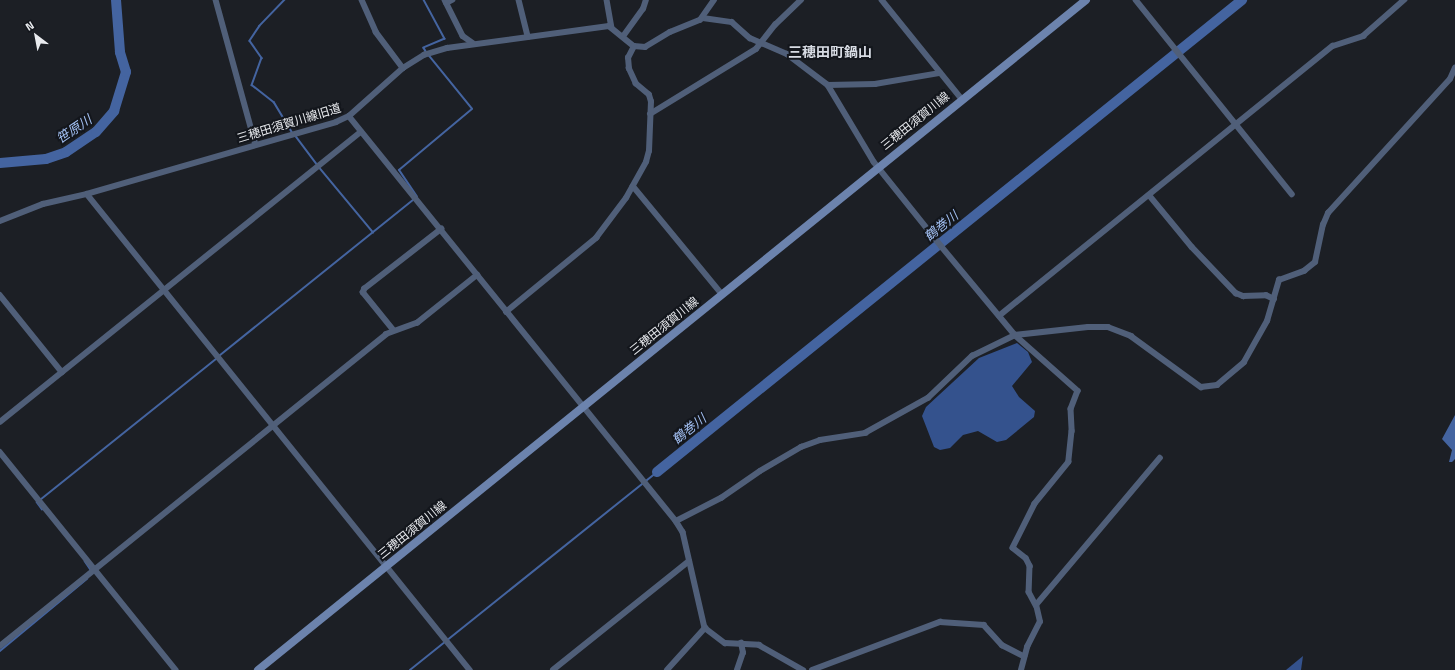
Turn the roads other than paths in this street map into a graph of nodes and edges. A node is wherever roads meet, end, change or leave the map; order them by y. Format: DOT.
graph roads {
  1 [pos="216,0"];
  2 [pos="362,0"];
  3 [pos="520,0"];
  4 [pos="607,0"];
  5 [pos="646,0"];
  6 [pos="714,0"];
  7 [pos="801,0"];
  8 [pos="882,0"];
  9 [pos="1086,0"];
  10 [pos="1136,0"];
  11 [pos="1404,0"];
  12 [pos="448,1"];
  13 [pos="703,18"];
  14 [pos="612,27"];
  15 [pos="624,35"];
  16 [pos="528,37"];
  17 [pos="762,42"];
  18 [pos="474,43"];
  19 [pos="634,46"];
  20 [pos="403,68"];
  21 [pos="1455,68"];
  22 [pos="940,73"];
  23 [pos="828,85"];
  24 [pos="962,99"];
  25 [pos="650,114"];
  26 [pos="349,116"];
  27 [pos="1237,126"];
  28 [pos="361,132"];
  29 [pos="256,145"];
  30 [pos="878,166"];
  31 [pos="633,186"];
  32 [pos="87,194"];
  33 [pos="1292,194"];
  34 [pos="1150,196"];
  35 [pos="0,220"];
  36 [pos="441,229"];
  37 [pos="478,275"];
  38 [pos="164,291"];
  39 [pos="722,294"];
  40 [pos="0,295"];
  41 [pos="1274,299"];
  42 [pos="506,312"];
  43 [pos="999,316"];
  44 [pos="393,330"];
  45 [pos="1016,335"];
  46 [pos="62,372"];
  47 [pos="582,407"];
  48 [pos="0,422"];
  49 [pos="273,427"];
  50 [pos="0,452"];
  51 [pos="1160,458"];
  52 [pos="676,521"];
  53 [pos="689,561"];
  54 [pos="386,567"];
  55 [pos="96,569"];
  56 [pos="1036,605"];
  57 [pos="705,628"];
  58 [pos="741,643"];
  59 [pos="0,646"];
  60 [pos="1024,656"];
  61 [pos="176,670"];
  62 [pos="258,670"];
  63 [pos="470,670"];
  64 [pos="553,670"];
  65 [pos="667,670"];
  66 [pos="738,670"];
  67 [pos="803,670"];
  68 [pos="812,670"];
  69 [pos="1021,670"];
  1 -- 29 [label="street"];
  2 -- 20 [label="street"];
  3 -- 16 [label="street"];
  4 -- 14 [label="street"];
  5 -- 15 [label="street"];
  6 -- 13 [label="street"];
  7 -- 17 [label="street"];
  8 -- 22 [label="street"];
  9 -- 24 [label="main road, 三穂田須賀川線"];
  10 -- 27 [label="street"];
  11 -- 27 [label="street"];
  12 -- 18 [label="street"];
  13 -- 17 [label="street"];
  13 -- 19 [label="street"];
  14 -- 15 [label="street"];
  14 -- 16 [label="street, 三穂田須賀川線旧道"];
  15 -- 19 [label="street"];
  16 -- 18 [label="street, 三穂田須賀川線旧道"];
  17 -- 23 [label="street"];
  17 -- 25 [label="street"];
  18 -- 20 [label="street, 三穂田須賀川線旧道"];
  19 -- 25 [label="street"];
  20 -- 26 [label="street, 三穂田須賀川線旧道"];
  21 -- 41 [label="street"];
  22 -- 23 [label="street"];
  22 -- 24 [label="street"];
  23 -- 30 [label="street"];
  24 -- 30 [label="main road, 三穂田須賀川線"];
  25 -- 31 [label="street"];
  26 -- 28 [label="street"];
  26 -- 29 [label="street, 三穂田須賀川線旧道"];
  27 -- 33 [label="street"];
  27 -- 34 [label="street"];
  28 -- 36 [label="street"];
  28 -- 38 [label="street"];
  29 -- 32 [label="street, 三穂田須賀川線旧道"];
  30 -- 39 [label="main road, 三穂田須賀川線"];
  30 -- 43 [label="street"];
  31 -- 39 [label="street"];
  31 -- 42 [label="street"];
  32 -- 35 [label="street, 三穂田須賀川線旧道"];
  32 -- 38 [label="street"];
  34 -- 41 [label="street"];
  34 -- 43 [label="street"];
  36 -- 37 [label="street"];
  36 -- 44 [label="street"];
  37 -- 42 [label="street"];
  37 -- 44 [label="street"];
  38 -- 46 [label="street"];
  38 -- 49 [label="street"];
  39 -- 47 [label="main road, 三穂田須賀川線"];
  40 -- 46 [label="street"];
  41 -- 45 [label="street"];
  42 -- 47 [label="street"];
  43 -- 45 [label="street"];
  44 -- 49 [label="street"];
  45 -- 52 [label="street"];
  45 -- 56 [label="street"];
  46 -- 48 [label="street"];
  47 -- 52 [label="street"];
  47 -- 54 [label="main road, 三穂田須賀川線"];
  49 -- 54 [label="street"];
  49 -- 55 [label="street"];
  50 -- 55 [label="street"];
  51 -- 56 [label="street"];
  52 -- 53 [label="street"];
  53 -- 57 [label="street"];
  53 -- 64 [label="street"];
  54 -- 62 [label="main road, 三穂田須賀川線"];
  54 -- 63 [label="street"];
  55 -- 59 [label="street"];
  55 -- 61 [label="street"];
  56 -- 60 [label="street"];
  57 -- 58 [label="street"];
  57 -- 65 [label="street"];
  58 -- 66 [label="street"];
  58 -- 67 [label="street"];
  60 -- 68 [label="street"];
  60 -- 69 [label="street"];
}
